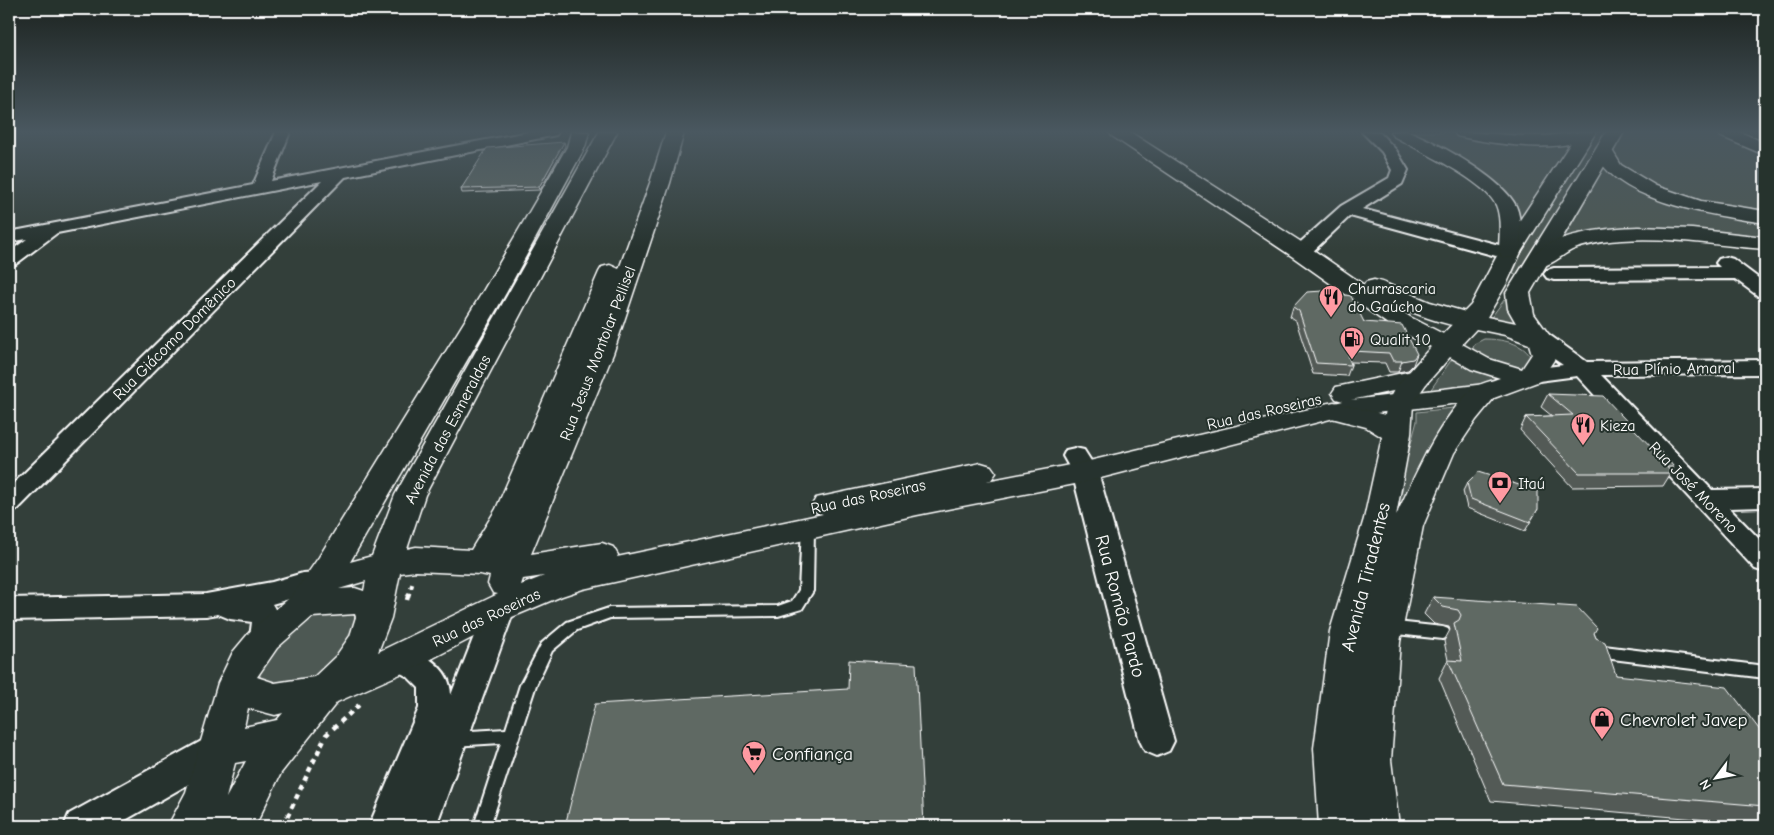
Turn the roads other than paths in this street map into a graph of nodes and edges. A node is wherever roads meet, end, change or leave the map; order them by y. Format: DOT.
graph roads {
  1 [pos="267,171"];
  2 [pos="353,171"];
  3 [pos="563,171"];
  4 [pos="587,171"];
  5 [pos="649,171"];
  6 [pos="664,171"];
  7 [pos="1188,171"];
  8 [pos="1400,171"];
  9 [pos="1466,171"];
  10 [pos="1559,171"];
  11 [pos="1594,171"];
  12 [pos="1617,171"];
  13 [pos="338,174"];
  14 [pos="261,186"];
  15 [pos="1347,210"];
  16 [pos="1765,217"];
  17 [pos="9,225"];
  18 [pos="56,227"];
  19 [pos="9,237"];
  20 [pos="1765,244"];
  21 [pos="1306,248"];
  22 [pos="1503,251"];
  23 [pos="1721,259"];
  24 [pos="9,260"];
  25 [pos="1546,268"];
  26 [pos="1740,273"];
  27 [pos="522,292"];
  28 [pos="1765,292"];
  29 [pos="494,293"];
  30 [pos="1471,321"];
  31 [pos="1540,338"];
  32 [pos="1446,345"];
  33 [pos="589,354"];
  34 [pos="1765,367"];
  35 [pos="1582,369"];
  36 [pos="1529,377"];
  37 [pos="1418,378"];
  38 [pos="1485,392"];
  39 [pos="1399,419"];
  40 [pos="1080,464"];
  41 [pos="14,492"];
  42 [pos="911,496"];
  43 [pos="1765,498"];
  44 [pos="1705,499"];
  45 [pos="808,528"];
  46 [pos="697,543"];
  47 [pos="1765,562"];
  48 [pos="385,564"];
  49 [pos="494,565"];
  50 [pos="311,594"];
  51 [pos="206,605"];
  52 [pos="500,608"];
  53 [pos="9,609"];
  54 [pos="49,609"];
  55 [pos="374,618"];
  56 [pos="9,626"];
  57 [pos="1385,626"];
  58 [pos="1443,633"];
  59 [pos="265,638"];
  60 [pos="1591,651"];
  61 [pos="401,658"];
  62 [pos="1765,672"];
  63 [pos="236,683"];
  64 [pos="324,691"];
  65 [pos="288,735"];
  66 [pos="511,736"];
  67 [pos="451,739"];
  68 [pos="1157,741"];
  69 [pos="219,749"];
  70 [pos="82,826"];
  71 [pos="189,826"];
  72 [pos="233,826"];
  73 [pos="387,826"];
  74 [pos="418,826"];
  75 [pos="482,826"];
  76 [pos="1340,826"];
  77 [pos="1378,826"];
  1 -- 14 [label="street"];
  2 -- 13 [label="street"];
  3 -- 29 [label="main road, Avenida das Esmeraldas"];
  4 -- 27 [label="main road, Avenida das Esmeraldas"];
  5 -- 33 [label="main road, Rua Jesus Montolar Pellisel"];
  6 -- 33 [label="main road, Rua Jesus Montolar Pellisel"];
  7 -- 21 [label="main road"];
  8 -- 15 [label="street"];
  9 -- 22 [label="main road"];
  10 -- 22 [label="main road, Avenida Tiradentes"];
  11 -- 25 [label="main road"];
  12 -- 16 [label="main road"];
  13 -- 14 [label="street"];
  13 -- 41 [label="street, Rua Giácomo Domênico"];
  14 -- 18 [label="street"];
  15 -- 21 [label="street"];
  15 -- 22 [label="street"];
  17 -- 18 [label="street"];
  18 -- 19 [label="street"];
  18 -- 24 [label="street"];
  20 -- 25 [label="main road"];
  21 -- 30 [label="main road"];
  21 -- 32 [label="main road"];
  22 -- 30 [label="main road, Avenida Tiradentes"];
  23 -- 26 [label="street"];
  25 -- 26 [label="street"];
  25 -- 31 [label="main road"];
  26 -- 28 [label="street"];
  27 -- 29 [label="main road"];
  27 -- 48 [label="main road, Avenida das Esmeraldas"];
  29 -- 50 [label="main road, Avenida das Esmeraldas"];
  30 -- 31 [label="main road"];
  30 -- 32 [label="main road, Avenida Tiradentes"];
  31 -- 35 [label="street, Rua José Moreno"];
  31 -- 36 [label="main road"];
  32 -- 36 [label="main road"];
  32 -- 37 [label="main road, Avenida Tiradentes"];
  33 -- 49 [label="main road, Rua Jesus Montolar Pellisel"];
  34 -- 35 [label="street, Rua Plínio Amaral"];
  35 -- 36 [label="street, Rua Plínio Amaral"];
  35 -- 44 [label="street, Rua José Moreno"];
  36 -- 38 [label="main road"];
  37 -- 39 [label="main road, Avenida Tiradentes"];
  37 -- 40 [label="main road, Rua das Roseiras"];
  38 -- 39 [label="main road"];
  38 -- 57 [label="main road, Avenida Tiradentes"];
  39 -- 40 [label="main road, Rua das Roseiras"];
  39 -- 76 [label="main road, Avenida Tiradentes"];
  40 -- 42 [label="main road, Rua das Roseiras"];
  40 -- 68 [label="street, Rua Romão Pardo"];
  42 -- 45 [label="main road, Rua das Roseiras"];
  42 -- 46 [label="main road, Rua das Roseiras"];
  43 -- 44 [label="street"];
  44 -- 47 [label="street, Rua José Moreno"];
  45 -- 46 [label="main road, Rua das Roseiras"];
  45 -- 66 [label="lane"];
  46 -- 49 [label="main road, Rua das Roseiras"];
  46 -- 52 [label="main road, Rua das Roseiras"];
  48 -- 49 [label="main road, Rua das Roseiras"];
  48 -- 50 [label="main road, Rua das Roseiras"];
  48 -- 55 [label="main road, Avenida das Esmeraldas"];
  49 -- 52 [label="main road, Rua Jesus Montolar Pellisel"];
  50 -- 51 [label="street"];
  50 -- 55 [label="main road"];
  50 -- 59 [label="main road"];
  51 -- 54 [label="street"];
  51 -- 59 [label="street"];
  52 -- 61 [label="main road, Rua das Roseiras"];
  52 -- 67 [label="street"];
  53 -- 54 [label="street"];
  54 -- 56 [label="street"];
  55 -- 64 [label="main road, Avenida das Esmeraldas"];
  57 -- 58 [label="lane"];
  57 -- 77 [label="main road, Avenida Tiradentes"];
  59 -- 63 [label="main road"];
  60 -- 62 [label="lane"];
  61 -- 64 [label="main road, Rua das Roseiras"];
  61 -- 73 [label="street"];
  63 -- 64 [label="main road"];
  63 -- 69 [label="main road"];
  64 -- 65 [label="main road, Avenida das Esmeraldas"];
  65 -- 69 [label="main road"];
  65 -- 72 [label="main road, Avenida das Esmeraldas"];
  66 -- 67 [label="lane"];
  66 -- 75 [label="lane"];
  67 -- 74 [label="street"];
  69 -- 70 [label="street"];
  69 -- 71 [label="main road"];
}
